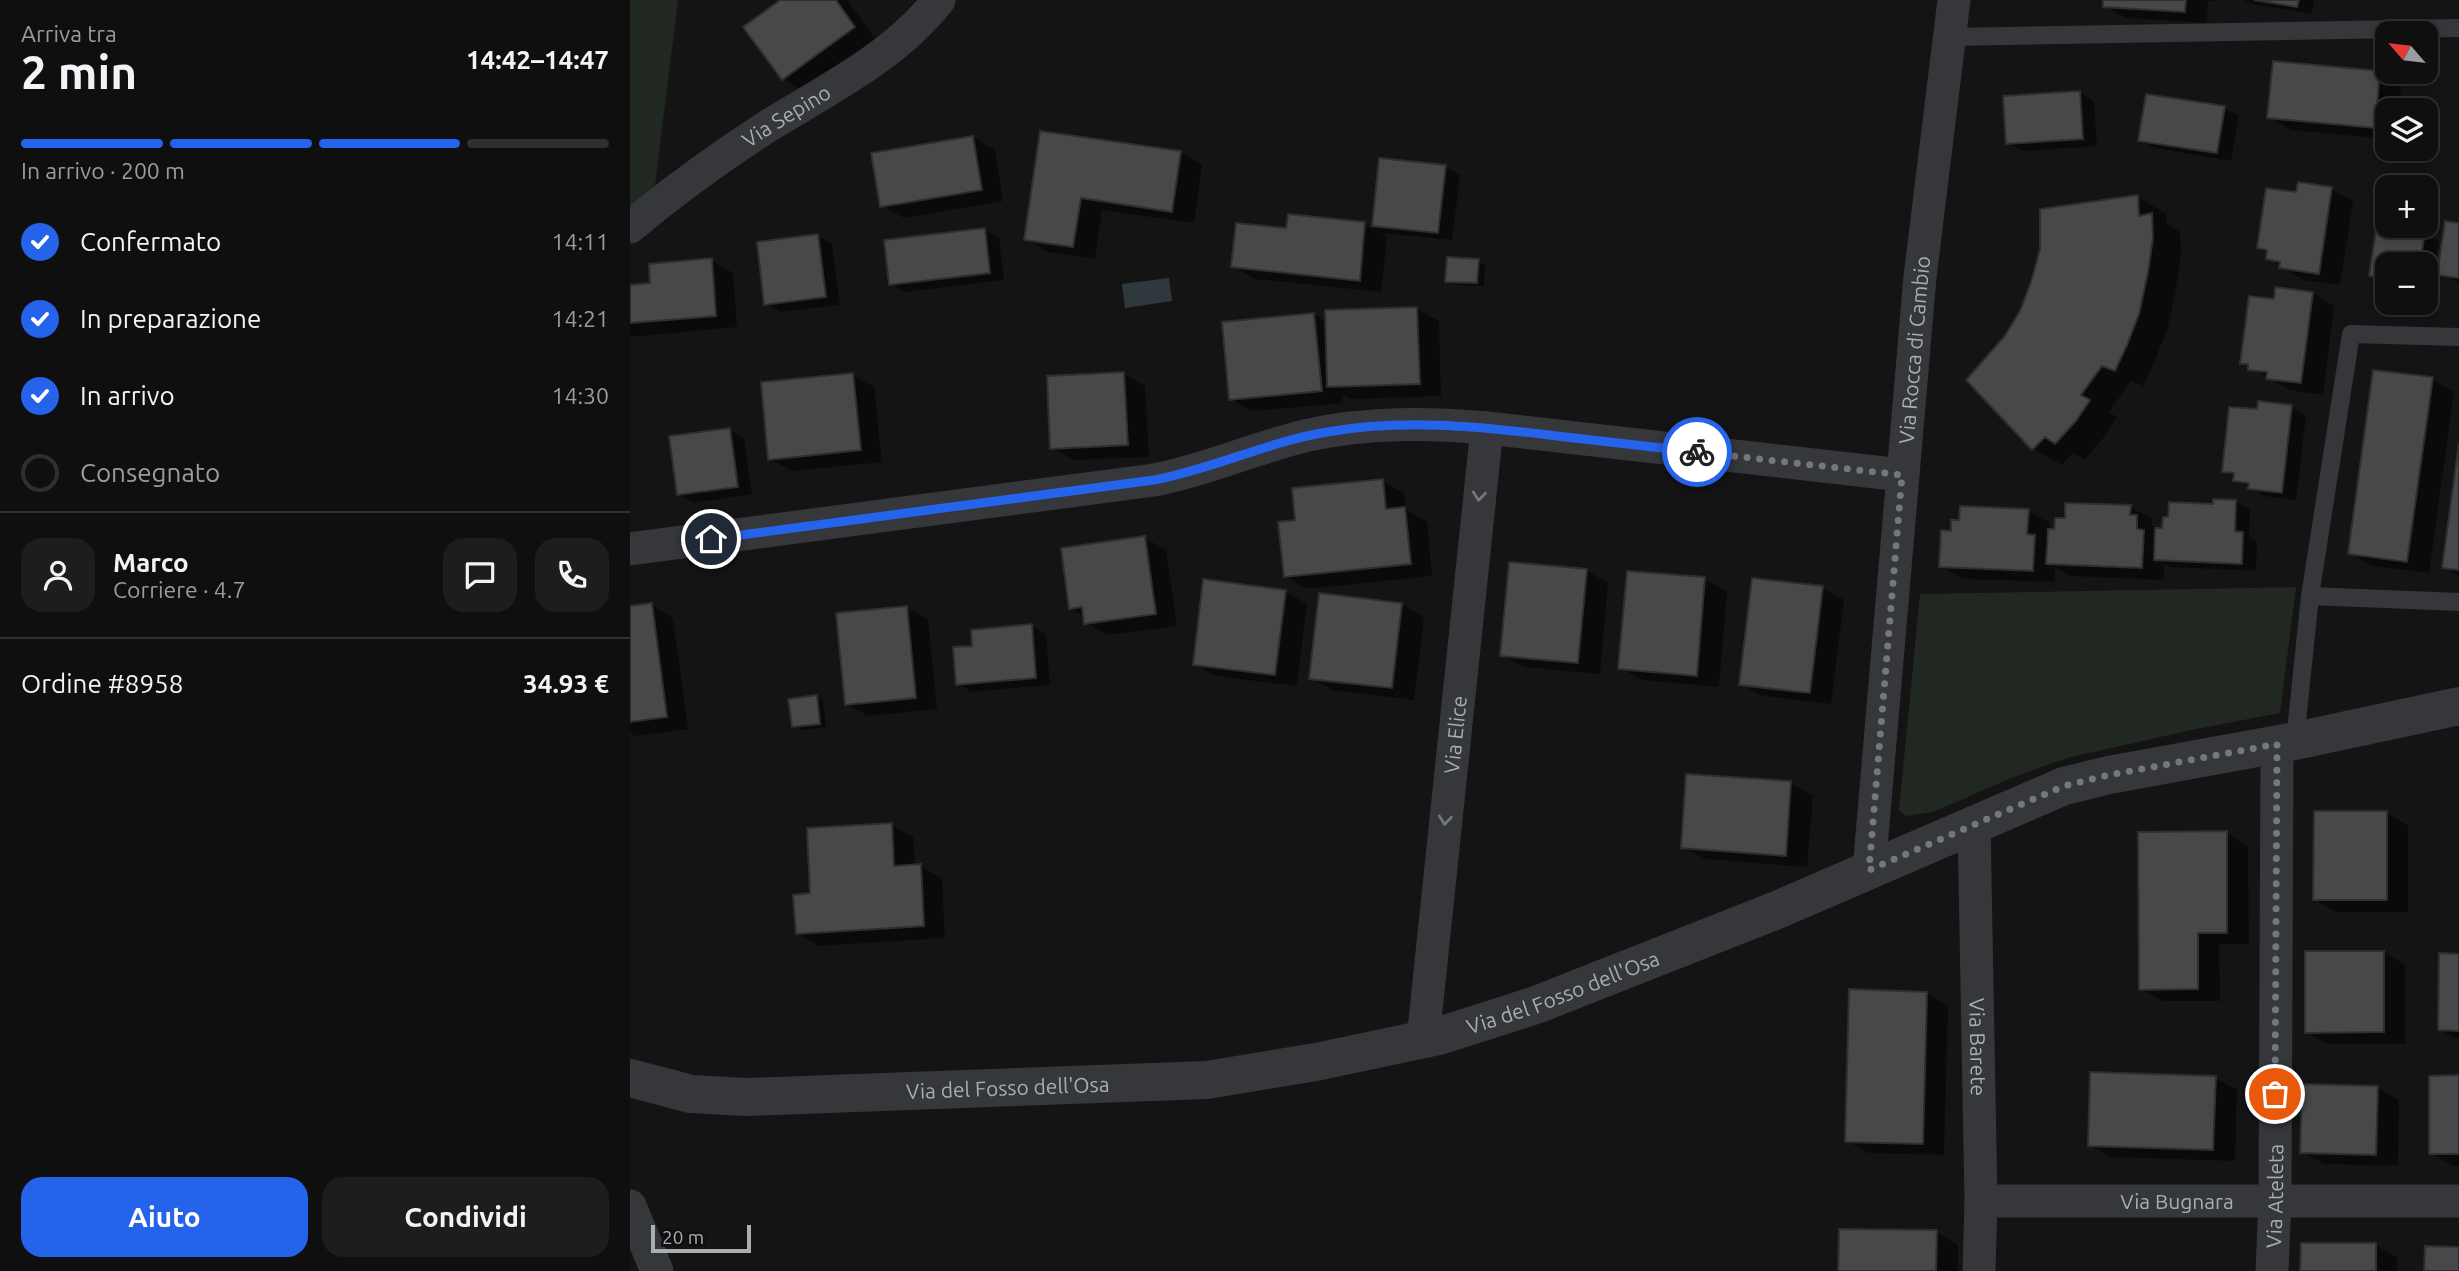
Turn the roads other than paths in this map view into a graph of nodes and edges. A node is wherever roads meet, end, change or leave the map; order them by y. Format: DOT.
graph roads {
  1 [pos="939,0"];
  2 [pos="1954,0"];
  3 [pos="2459,28"];
  4 [pos="1949,37"];
  5 [pos="630,227"];
  6 [pos="2459,338"];
  7 [pos="1487,428"];
  8 [pos="1902,475"];
  9 [pos="630,549"];
  10 [pos="2310,596"];
  11 [pos="2459,602"];
  12 [pos="2459,706"];
  13 [pos="2286,742"];
  14 [pos="1975,823"];
  15 [pos="1869,870"];
  16 [pos="1423,1039"];
  17 [pos="630,1078"];
  18 [pos="1981,1201"];
  19 [pos="2275,1201"];
  20 [pos="2459,1201"];
  21 [pos="630,1206"];
  22 [pos="657,1271"];
  23 [pos="1979,1271"];
  24 [pos="2272,1271"];
  1 -- 5 [label="street, Via Sepino"];
  2 -- 4 [label="street, Via Rocca di Cambio"];
  3 -- 4 [label="lane"];
  4 -- 8 [label="street, Via Rocca di Cambio"];
  6 -- 10 [label="lane"];
  7 -- 8 [label="street"];
  7 -- 9 [label="street"];
  7 -- 16 [label="street, Via Elice, one-way"];
  8 -- 15 [label="street, Via Rocca di Cambio"];
  10 -- 11 [label="lane"];
  10 -- 13 [label="lane"];
  12 -- 13 [label="street, Via del Fosso dell'Osa"];
  13 -- 14 [label="street, Via del Fosso dell'Osa"];
  13 -- 19 [label="street, Via Ateleta"];
  14 -- 15 [label="street, Via del Fosso dell'Osa"];
  14 -- 18 [label="street, Via Barete"];
  15 -- 16 [label="street, Via del Fosso dell'Osa"];
  16 -- 17 [label="street, Via del Fosso dell'Osa"];
  18 -- 19 [label="street, Via Bugnara"];
  18 -- 23 [label="street, Via Barete"];
  19 -- 20 [label="street, Via Bugnara"];
  19 -- 24 [label="street, Via Ateleta"];
  21 -- 22 [label="street"];
}
